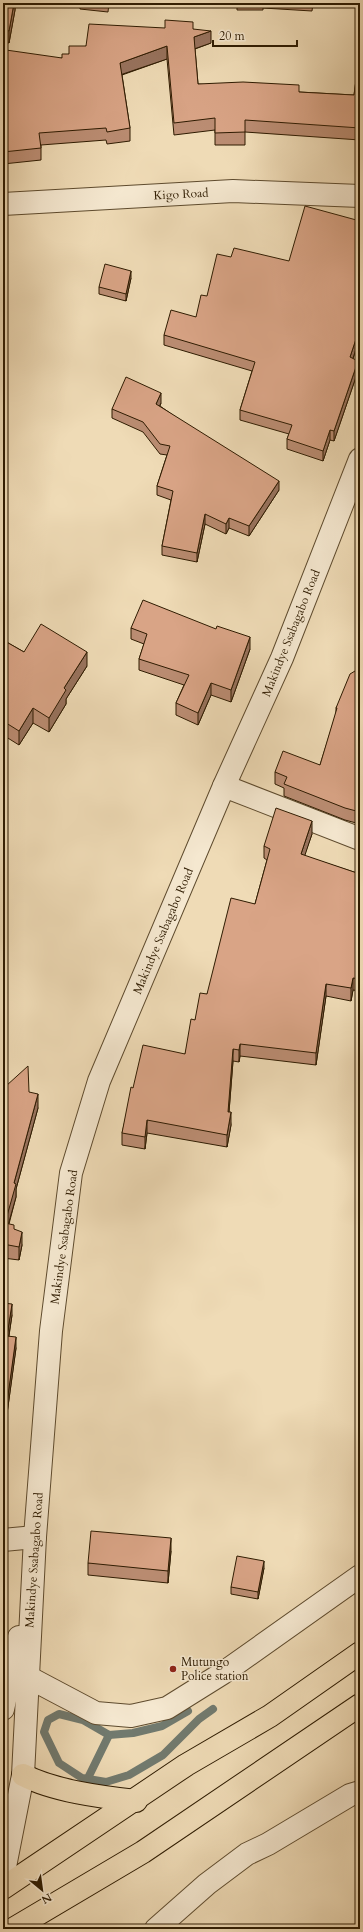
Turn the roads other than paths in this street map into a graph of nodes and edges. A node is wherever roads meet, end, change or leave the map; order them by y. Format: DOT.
graph roads {
  1 [pos="360,196"];
  2 [pos="3,204"];
  3 [pos="360,459"];
  4 [pos="224,786"];
  5 [pos="360,839"];
  6 [pos="35,1537"];
  7 [pos="3,1540"];
  8 [pos="360,1576"];
  9 [pos="32,1580"];
  10 [pos="360,1653"];
  11 [pos="28,1677"];
  12 [pos="360,1705"];
  13 [pos="3,1709"];
  14 [pos="23,1775"];
  15 [pos="360,1792"];
  16 [pos="136,1801"];
  17 [pos="3,1877"];
  18 [pos="3,1888"];
  19 [pos="13,1929"];
  20 [pos="156,1929"];
  1 -- 2 [label="street, Kigo Road"];
  3 -- 4 [label="street, Makindye Ssabagabo Road"];
  4 -- 5 [label="street"];
  4 -- 6 [label="street, Makindye Ssabagabo Road"];
  6 -- 7 [label="street"];
  6 -- 9 [label="street, Makindye Ssabagabo Road"];
  8 -- 11 [label="street"];
  9 -- 11 [label="street, Makindye Ssabagabo Road"];
  9 -- 13 [label="street"];
  10 -- 16 [label="highway"];
  11 -- 14 [label="street, Makindye Ssabagabo Road"];
  12 -- 19 [label="highway"];
  14 -- 16 [label="highway"];
  14 -- 17 [label="street, Makindye Ssabagabo Road"];
  15 -- 20 [label="street"];
  16 -- 18 [label="highway"];
}
